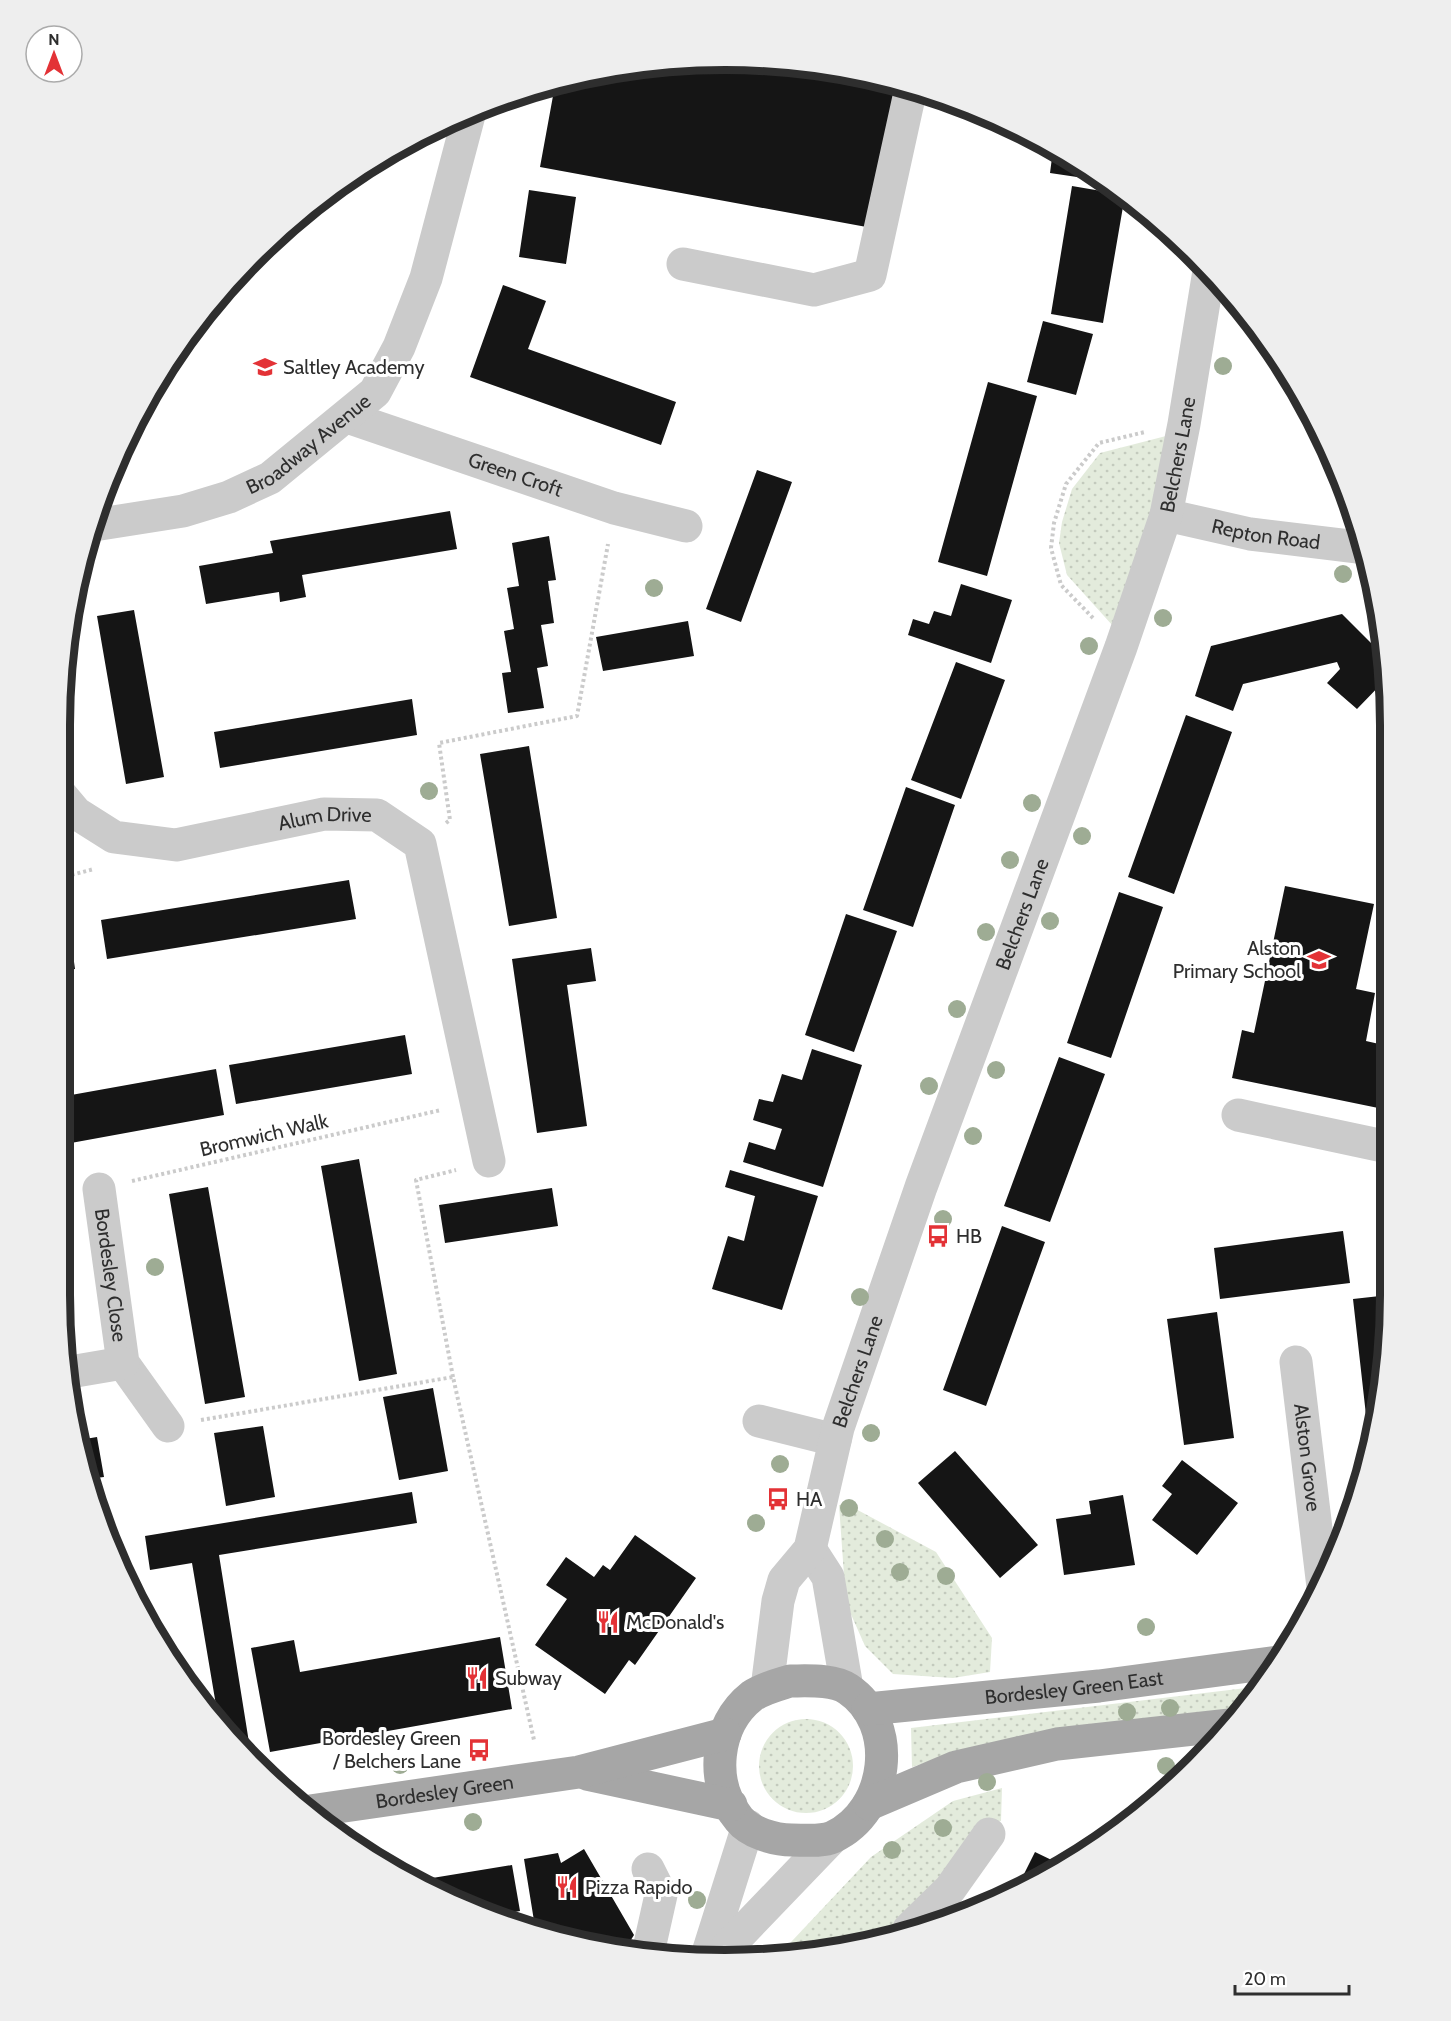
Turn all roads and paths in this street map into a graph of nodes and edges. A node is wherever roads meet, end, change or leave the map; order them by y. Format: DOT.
graph roads {
  1 [pos="909,97"];
  2 [pos="467,124"];
  3 [pos="683,264"];
  4 [pos="1207,282"];
  5 [pos="347,417"];
  6 [pos="1184,424"];
  7 [pos="614,508"];
  8 [pos="1166,515"];
  9 [pos="102,524"];
  10 [pos="686,526"];
  11 [pos="1355,547"];
  12 [pos="1121,647"];
  13 [pos="70,806"];
  14 [pos="420,844"];
  15 [pos="476,1101"];
  16 [pos="1238,1115"];
  17 [pos="1380,1145"];
  18 [pos="489,1161"];
  19 [pos="70,1177"];
  20 [pos="99,1189"];
  21 [pos="1296,1362"];
  22 [pos="123,1363"];
  23 [pos="75,1371"];
  24 [pos="453,1377"];
  25 [pos="759,1421"];
  26 [pos="168,1426"];
  27 [pos="835,1440"];
  28 [pos="810,1550"];
  29 [pos="1321,1568"];
  30 [pos="1267,1664"];
  31 [pos="767,1688"];
  32 [pos="858,1699"];
  33 [pos="1219,1726"];
  34 [pos="725,1734"];
  35 [pos="543,1739"];
  36 [pos="579,1772"];
  37 [pos="869,1804"];
  38 [pos="320,1810"];
  39 [pos="740,1816"];
  40 [pos="989,1834"];
  41 [pos="832,1838"];
  42 [pos="648,1869"];
  43 [pos="916,1922"];
  44 [pos="650,1946"];
  45 [pos="708,1950"];
  46 [pos="725,1950"];
  1 -- 3 [label="street"];
  2 -- 5 [label="street, Broadway Avenue"];
  4 -- 6 [label="street, Belchers Lane"];
  5 -- 7 [label="street, Green Croft"];
  5 -- 9 [label="street, Broadway Avenue"];
  6 -- 8 [label="street, Belchers Lane"];
  6 -- 12 [label="path"];
  7 -- 10 [label="street, Green Croft"];
  7 -- 14 [label="path"];
  8 -- 11 [label="street, Repton Road"];
  8 -- 12 [label="street, Belchers Lane"];
  12 -- 27 [label="street, Belchers Lane"];
  13 -- 14 [label="street, Alum Drive"];
  14 -- 15 [label="street"];
  15 -- 18 [label="street"];
  15 -- 20 [label="path, Bromwich Walk"];
  16 -- 17 [label="street"];
  18 -- 24 [label="path"];
  19 -- 20 [label="path"];
  20 -- 22 [label="street, Bordesley Close"];
  21 -- 29 [label="street, Alston Grove"];
  22 -- 23 [label="street, Bordesley Close"];
  22 -- 26 [label="street, Bordesley Close"];
  24 -- 26 [label="path"];
  24 -- 35 [label="path"];
  25 -- 27 [label="street"];
  27 -- 28 [label="street, Belchers Lane"];
  28 -- 31 [label="street, Belchers Lane"];
  28 -- 32 [label="street"];
  30 -- 32 [label="main road, Bordesley Green East"];
  31 -- 32 [label="main road, Bordesley Green East"];
  31 -- 34 [label="main road, Bordesley Green East"];
  32 -- 37 [label="main road"];
  33 -- 37 [label="main road"];
  34 -- 36 [label="main road, Bordesley Green"];
  34 -- 39 [label="main road, Bordesley Green East"];
  36 -- 38 [label="main road, Bordesley Green"];
  36 -- 39 [label="main road, Bordesley Green"];
  37 -- 41 [label="main road"];
  39 -- 41 [label="main road"];
  39 -- 45 [label="street"];
  40 -- 43 [label="street"];
  41 -- 46 [label="street"];
  42 -- 44 [label="street"];
}
